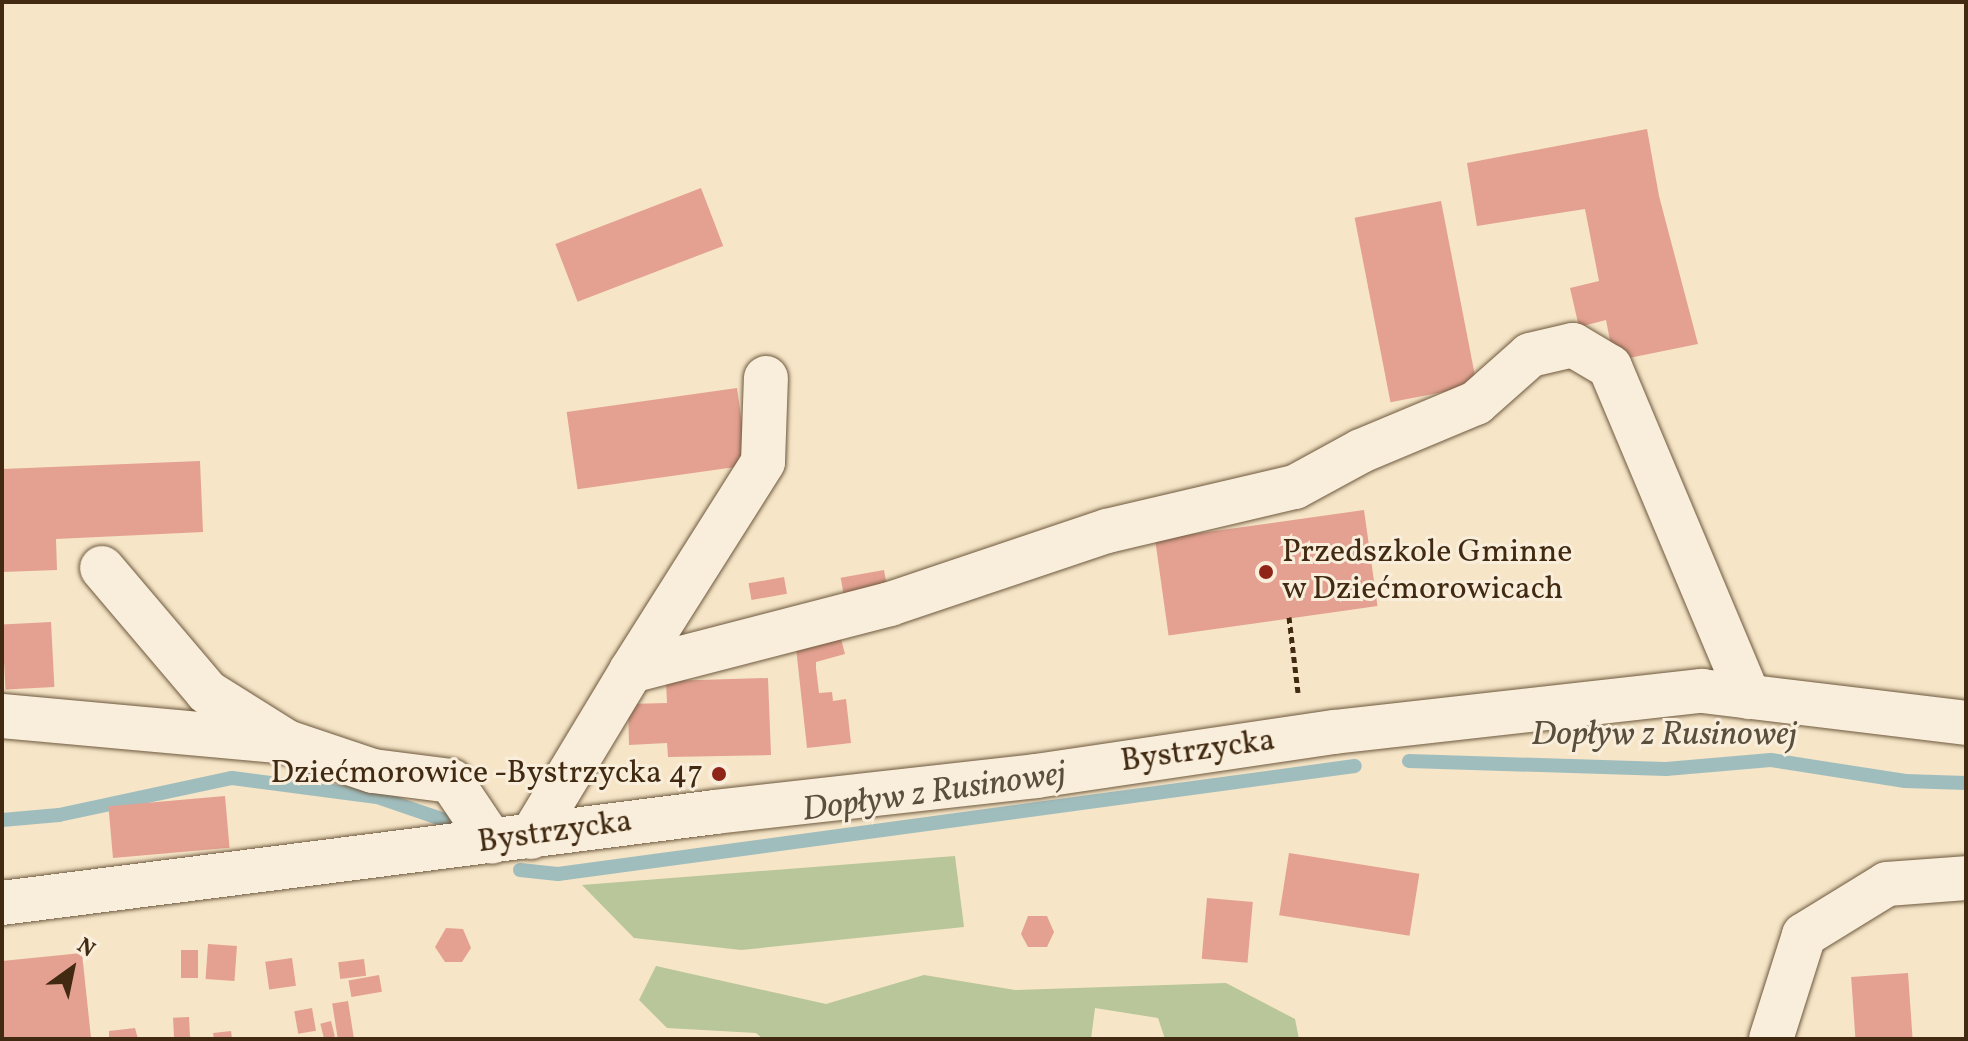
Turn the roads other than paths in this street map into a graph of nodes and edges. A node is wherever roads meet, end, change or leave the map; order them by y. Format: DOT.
graph roads {
  1 [pos="766,378"];
  2 [pos="102,568"];
  3 [pos="631,671"];
  4 [pos="1749,697"];
  5 [pos="1966,699"];
  6 [pos="2,716"];
  7 [pos="1918,718"];
  8 [pos="1966,723"];
  9 [pos="287,742"];
  10 [pos="512,839"];
  11 [pos="1966,878"];
  12 [pos="2,903"];
  13 [pos="1771,1039"];
  1 -- 3 [label="street"];
  2 -- 9 [label="street"];
  3 -- 4 [label="street"];
  3 -- 10 [label="street"];
  4 -- 7 [label="street, Bystrzycka"];
  4 -- 10 [label="street, Bystrzycka"];
  5 -- 7 [label="street"];
  6 -- 9 [label="street"];
  7 -- 8 [label="street, Bystrzycka"];
  9 -- 10 [label="street"];
  10 -- 12 [label="street, Bystrzycka"];
  11 -- 13 [label="street"];
}
